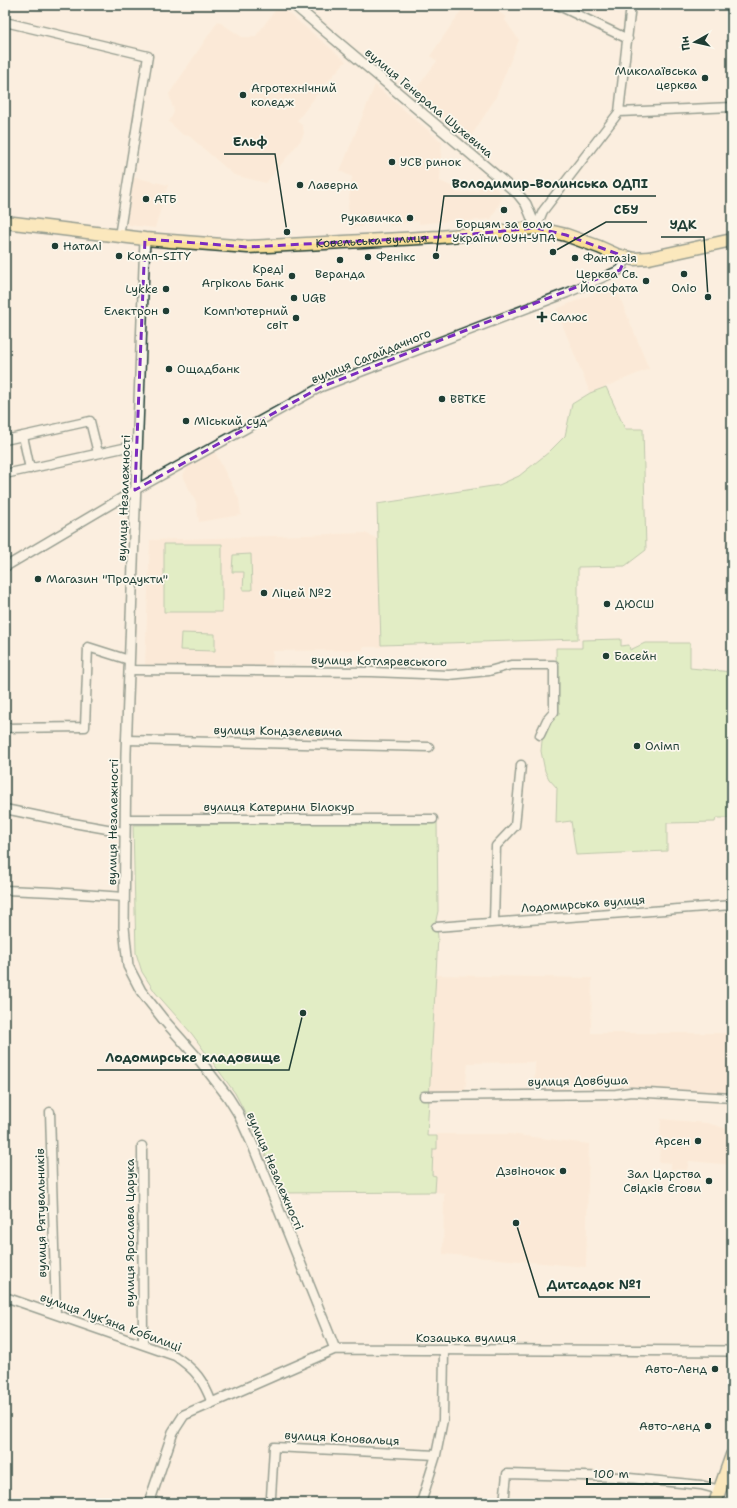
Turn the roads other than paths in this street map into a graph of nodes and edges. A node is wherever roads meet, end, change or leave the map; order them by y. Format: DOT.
graph roads {
  1 [pos="294,5"];
  2 [pos="557,5"];
  3 [pos="631,5"];
  4 [pos="5,22"];
  5 [pos="628,38"];
  6 [pos="732,107"];
  7 [pos="618,112"];
  8 [pos="5,222"];
  9 [pos="536,228"];
  10 [pos="119,236"];
  11 [pos="145,239"];
  12 [pos="732,240"];
  13 [pos="626,257"];
  14 [pos="23,436"];
  15 [pos="5,440"];
  16 [pos="137,445"];
  17 [pos="98,454"];
  18 [pos="30,469"];
  19 [pos="5,474"];
  20 [pos="135,490"];
  21 [pos="5,567"];
  22 [pos="129,665"];
  23 [pos="5,728"];
  24 [pos="540,735"];
  25 [pos="126,740"];
  26 [pos="429,747"];
  27 [pos="521,765"];
  28 [pos="5,809"];
  29 [pos="433,819"];
  30 [pos="125,820"];
  31 [pos="124,832"];
  32 [pos="5,890"];
  33 [pos="124,897"];
  34 [pos="732,904"];
  35 [pos="494,922"];
  36 [pos="436,927"];
  37 [pos="424,1096"];
  38 [pos="732,1098"];
  39 [pos="50,1112"];
  40 [pos="142,1146"];
  41 [pos="5,1297"];
  42 [pos="56,1314"];
  43 [pos="143,1344"];
  44 [pos="335,1350"];
  45 [pos="444,1350"];
  46 [pos="732,1351"];
  47 [pos="212,1403"];
  48 [pos="436,1455"];
  49 [pos="732,1455"];
  50 [pos="720,1490"];
  51 [pos="271,1497"];
  52 [pos="149,1503"];
  53 [pos="421,1503"];
  54 [pos="504,1503"];
  55 [pos="715,1503"];
  1 -- 9 [label="street, вулиця Генерала Шухевича"];
  2 -- 5 [label="street"];
  3 -- 5 [label="street"];
  4 -- 10 [label="street"];
  5 -- 7 [label="street"];
  6 -- 7 [label="street"];
  7 -- 9 [label="street"];
  8 -- 10 [label="main road, Ковельська вулиця"];
  9 -- 11 [label="main road, Ковельська вулиця"];
  9 -- 13 [label="main road, Ковельська вулиця"];
  10 -- 11 [label="main road, Ковельська вулиця"];
  11 -- 16 [label="street, вулиця Незалежності"];
  12 -- 13 [label="main road, Ковельська вулиця"];
  13 -- 20 [label="street, вулиця Сагайдачного"];
  14 -- 15 [label="street"];
  14 -- 17 [label="street"];
  14 -- 18 [label="street"];
  16 -- 17 [label="street"];
  16 -- 20 [label="street, вулиця Незалежності"];
  17 -- 18 [label="street"];
  18 -- 19 [label="street"];
  20 -- 21 [label="street, вулиця Сагайдачного"];
  20 -- 22 [label="street, вулиця Незалежності"];
  22 -- 23 [label="street"];
  22 -- 24 [label="street, вулиця Котляревського"];
  22 -- 25 [label="street, вулиця Незалежності"];
  25 -- 26 [label="street, вулиця Кондзелевича"];
  25 -- 30 [label="street, вулиця Незалежності"];
  27 -- 35 [label="street"];
  28 -- 31 [label="street"];
  29 -- 30 [label="street, вулиця Катерини Білокур"];
  30 -- 31 [label="street, вулиця Незалежності"];
  31 -- 33 [label="street, вулиця Незалежності"];
  32 -- 33 [label="street"];
  33 -- 44 [label="street, вулиця Незалежності"];
  34 -- 35 [label="street, Лодомирська вулиця"];
  35 -- 36 [label="street, Лодомирська вулиця"];
  37 -- 38 [label="street, вулиця Довбуша"];
  39 -- 42 [label="street, вулиця Рятувальників"];
  40 -- 43 [label="street, вулиця Ярослава Царука"];
  41 -- 42 [label="street, вулиця Лукʼяна Кобилиці"];
  42 -- 43 [label="street, вулиця Лукʼяна Кобилиці"];
  43 -- 47 [label="street, вулиця Лукʼяна Кобилиці"];
  44 -- 45 [label="street, Козацька вулиця"];
  44 -- 47 [label="street, Козацька вулиця"];
  45 -- 46 [label="street, Козацька вулиця"];
  45 -- 48 [label="street"];
  47 -- 52 [label="street, Козацька вулиця"];
  48 -- 51 [label="street, вулиця Коновальця"];
  48 -- 53 [label="street"];
  49 -- 50 [label="main road"];
  50 -- 54 [label="street"];
  50 -- 55 [label="main road"];
}
